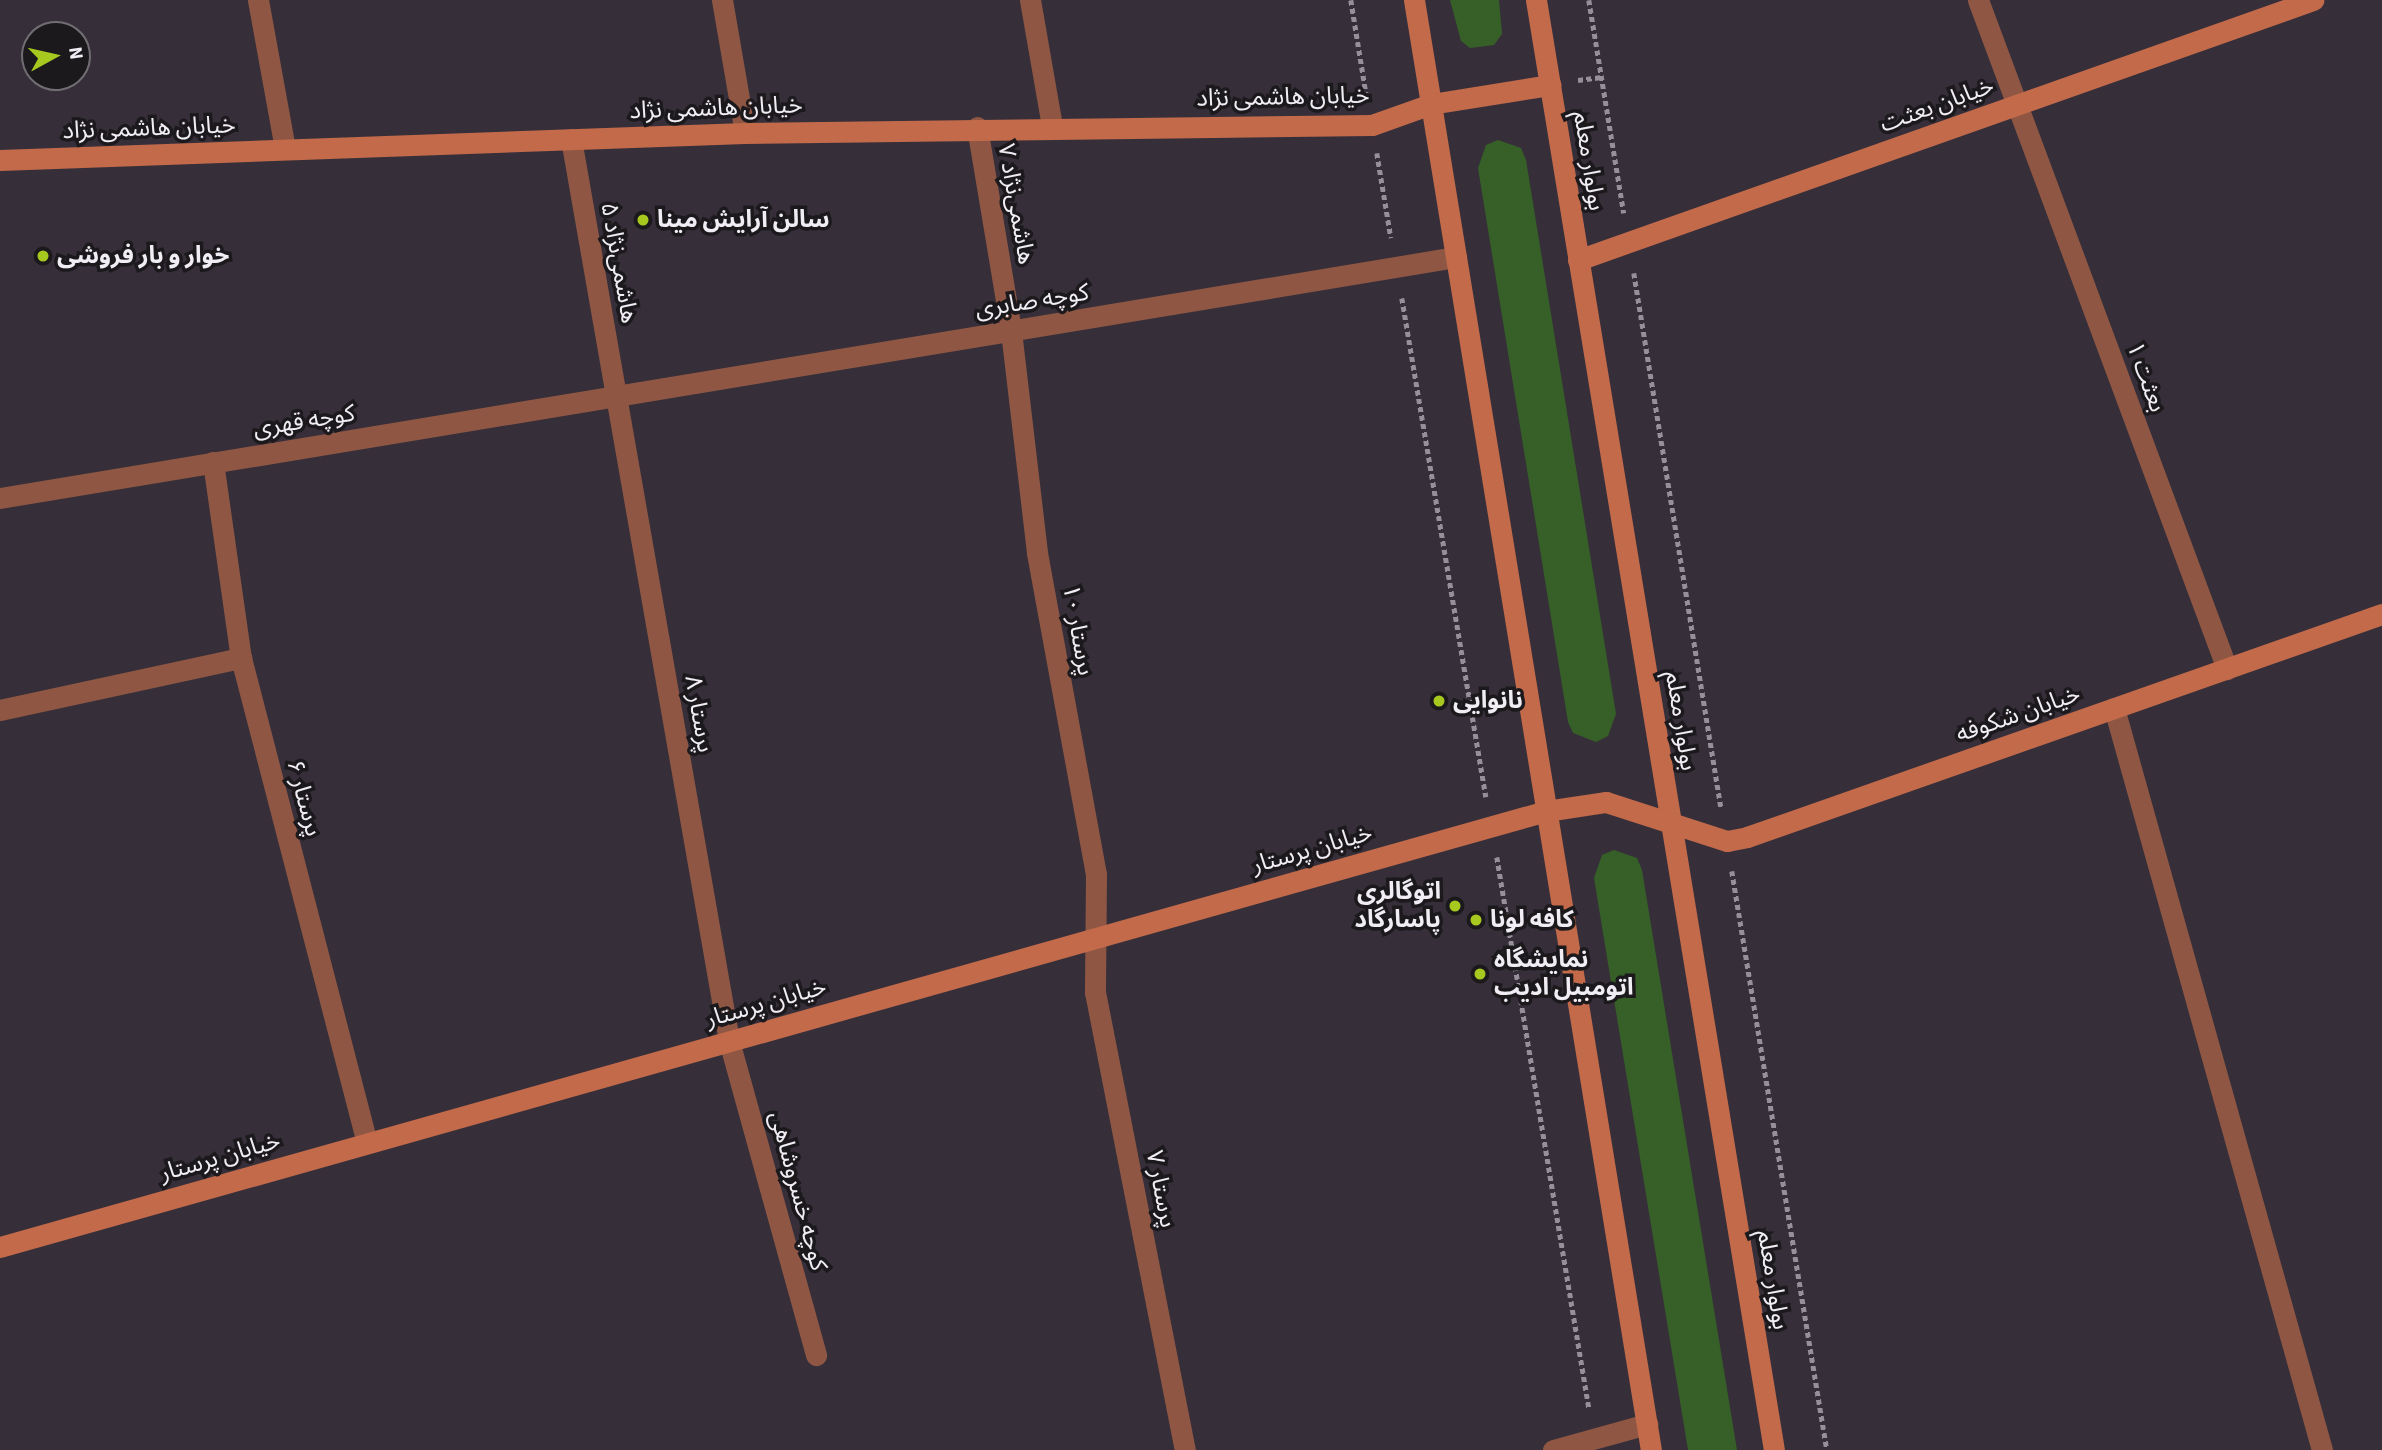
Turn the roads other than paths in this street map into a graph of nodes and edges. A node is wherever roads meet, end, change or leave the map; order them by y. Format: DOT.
graph roads {
  1 [pos="258,0"];
  2 [pos="722,0"];
  3 [pos="1030,0"];
  4 [pos="1414,0"];
  5 [pos="1536,0"];
  6 [pos="1978,0"];
  7 [pos="2313,0"];
  8 [pos="1550,85"];
  9 [pos="1431,104"];
  10 [pos="2017,104"];
  11 [pos="1052,126"];
  12 [pos="976,127"];
  13 [pos="745,133"];
  14 [pos="571,139"];
  15 [pos="285,149"];
  16 [pos="0,160"];
  17 [pos="1456,257"];
  18 [pos="1578,260"];
  19 [pos="1011,331"];
  20 [pos="616,396"];
  21 [pos="213,463"];
  22 [pos="0,498"];
  23 [pos="2382,614"];
  24 [pos="241,658"];
  25 [pos="2227,668"];
  26 [pos="2114,708"];
  27 [pos="0,710"];
  28 [pos="1546,811"];
  29 [pos="1671,820"];
  30 [pos="1096,937"];
  31 [pos="729,1041"];
  32 [pos="367,1143"];
  33 [pos="0,1247"];
  34 [pos="816,1354"];
  35 [pos="1647,1424"];
  36 [pos="1185,1450"];
  37 [pos="1553,1450"];
  38 [pos="1651,1450"];
  39 [pos="1774,1450"];
  40 [pos="2322,1450"];
  1 -- 15 [label="street"];
  2 -- 13 [label="street"];
  3 -- 11 [label="street"];
  4 -- 9 [label="street"];
  5 -- 8 [label="street, بولوار معلم"];
  6 -- 10 [label="street, بعثت ۱"];
  7 -- 10 [label="street, خیابان بعثت"];
  8 -- 9 [label="street, خیابان هاشمی نژاد"];
  8 -- 18 [label="street, بولوار معلم"];
  9 -- 11 [label="street, خیابان هاشمی نژاد"];
  9 -- 17 [label="street"];
  10 -- 18 [label="street, خیابان بعثت"];
  10 -- 25 [label="street, بعثت ۱"];
  11 -- 12 [label="street, خیابان هاشمی نژاد"];
  12 -- 13 [label="street, خیابان هاشمی نژاد"];
  12 -- 19 [label="street, هاشمی‌نژاد ۷"];
  13 -- 14 [label="street, خیابان هاشمی نژاد"];
  14 -- 15 [label="street, خیابان هاشمی نژاد"];
  14 -- 20 [label="street, هاشمی‌نژاد ۵"];
  15 -- 16 [label="street, خیابان هاشمی نژاد"];
  17 -- 19 [label="street, کوچه صابری"];
  17 -- 28 [label="street"];
  18 -- 29 [label="street, بولوار معلم"];
  19 -- 20 [label="street, کوچه صابری"];
  19 -- 30 [label="street, پرستار ۱۰"];
  20 -- 21 [label="street, کوچه قهری"];
  20 -- 31 [label="street, پرستار ۸"];
  21 -- 22 [label="street, کوچه قهری"];
  21 -- 24 [label="street, پرستار ۶"];
  23 -- 25 [label="street, خیابان شکوفه"];
  24 -- 27 [label="street"];
  24 -- 32 [label="street, پرستار ۶"];
  25 -- 26 [label="street, خیابان شکوفه"];
  26 -- 29 [label="street, خیابان شکوفه"];
  26 -- 40 [label="street"];
  28 -- 29 [label="street, خیابان پرستار"];
  28 -- 30 [label="street, خیابان پرستار"];
  28 -- 35 [label="street"];
  29 -- 39 [label="street, بولوار معلم"];
  30 -- 31 [label="street, خیابان پرستار"];
  30 -- 36 [label="street, پرستار ۷"];
  31 -- 32 [label="street, خیابان پرستار"];
  31 -- 34 [label="street, کوچه خسروشاهی"];
  32 -- 33 [label="street, خیابان پرستار"];
  35 -- 37 [label="street"];
  35 -- 38 [label="street"];
}
